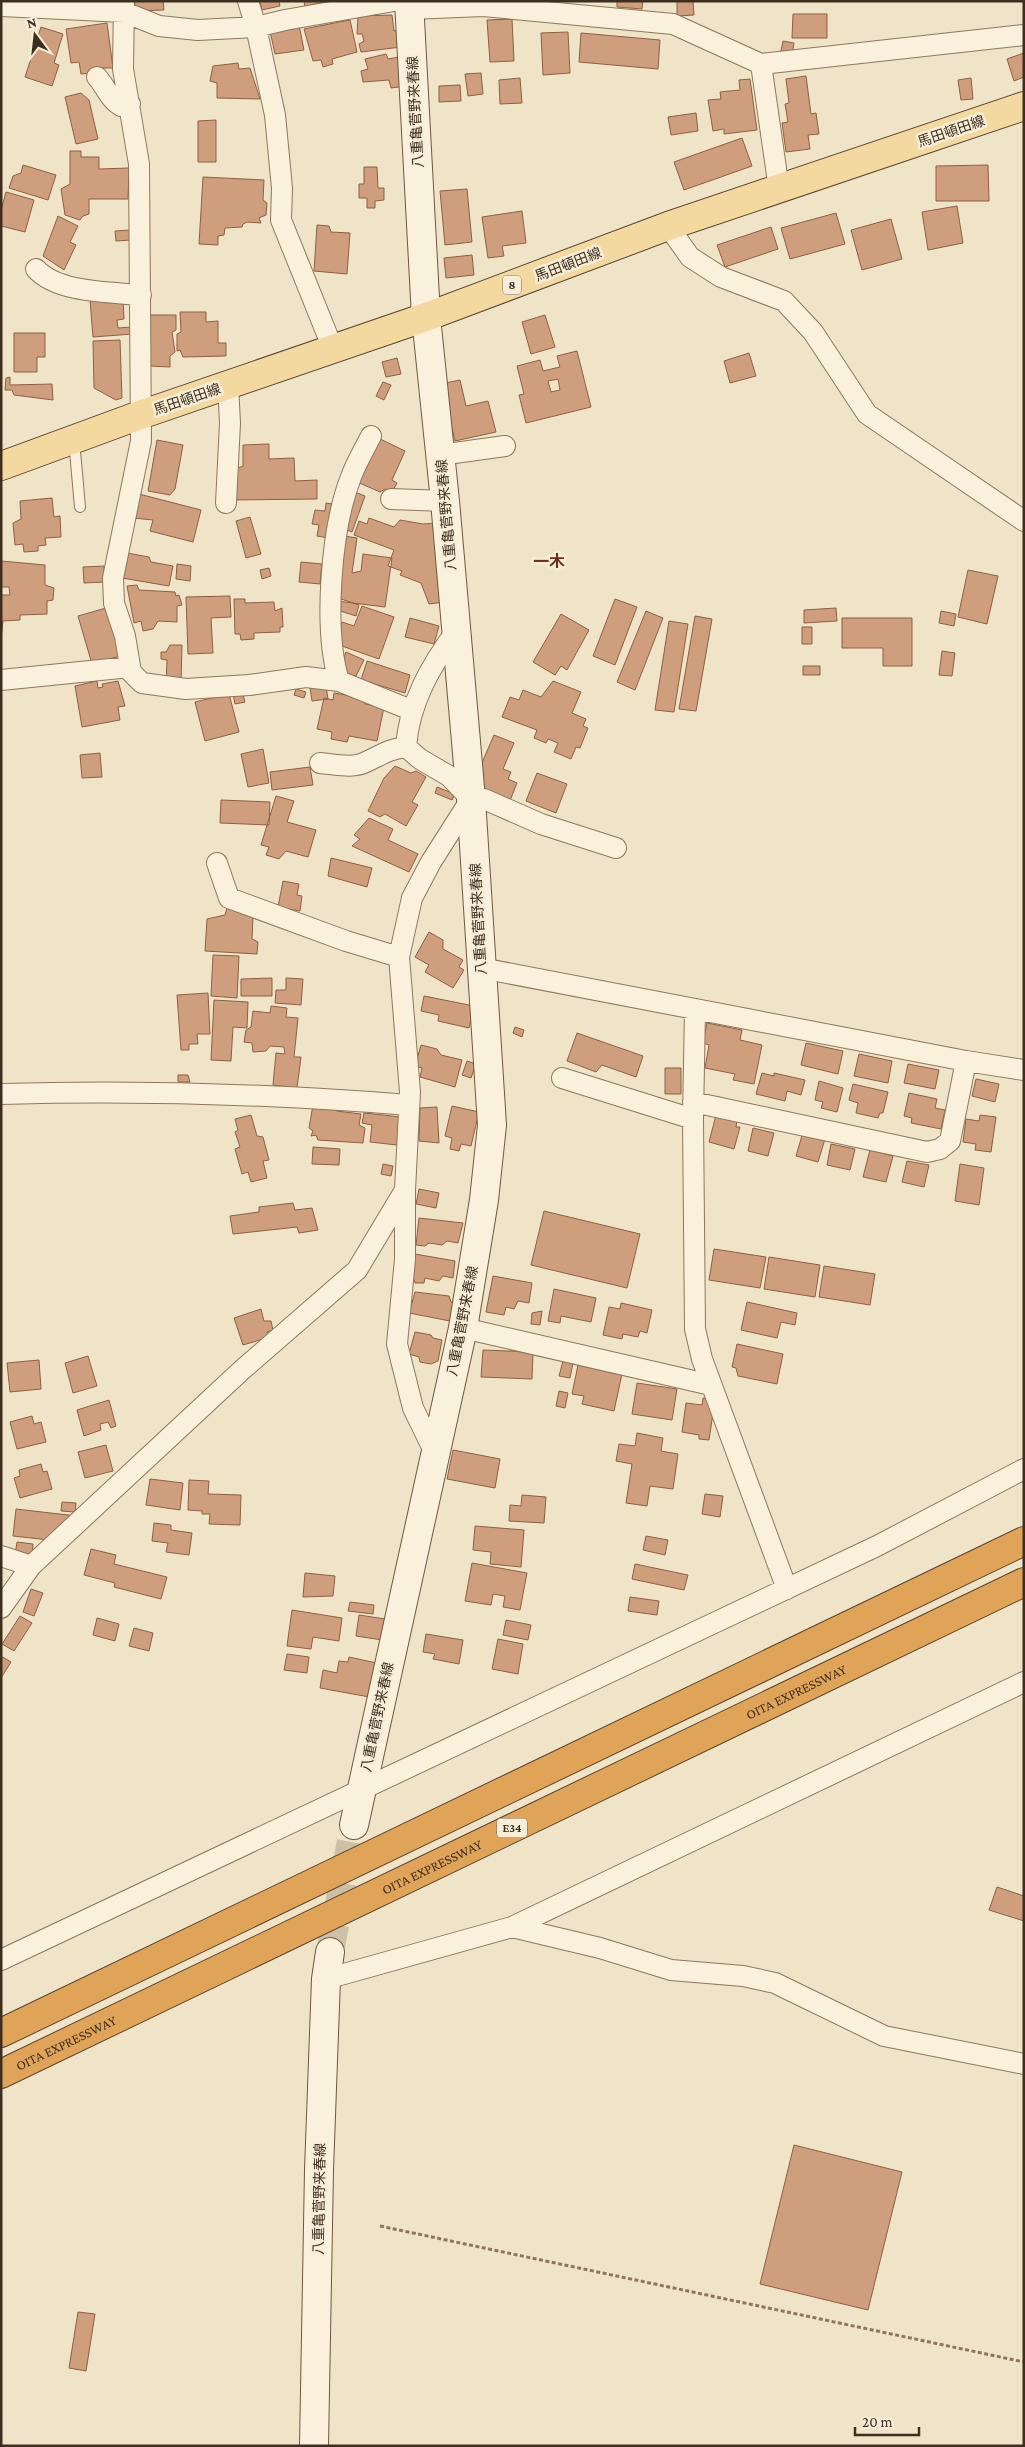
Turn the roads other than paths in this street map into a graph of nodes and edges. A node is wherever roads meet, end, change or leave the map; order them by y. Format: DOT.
graph roads {
  1 [pos="248,1"];
  2 [pos="404,4"];
  3 [pos="1,6"];
  4 [pos="124,7"];
  5 [pos="256,27"];
  6 [pos="1024,35"];
  7 [pos="761,64"];
  8 [pos="97,78"];
  9 [pos="130,104"];
  10 [pos="1024,106"];
  11 [pos="779,189"];
  12 [pos="668,226"];
  13 [pos="36,268"];
  14 [pos="141,295"];
  15 [pos="426,317"];
  16 [pos="333,349"];
  17 [pos="228,385"];
  18 [pos="140,415"];
  19 [pos="371,436"];
  20 [pos="74,439"];
  21 [pos="505,446"];
  22 [pos="440,455"];
  23 [pos="1,466"];
  24 [pos="391,499"];
  25 [pos="445,501"];
  26 [pos="226,503"];
  27 [pos="80,507"];
  28 [pos="1024,521"];
  29 [pos="456,630"];
  30 [pos="130,668"];
  31 [pos="1,680"];
  32 [pos="339,681"];
  33 [pos="411,710"];
  34 [pos="406,747"];
  35 [pos="320,763"];
  36 [pos="471,799"];
  37 [pos="616,848"];
  38 [pos="217,863"];
  39 [pos="399,958"];
  40 [pos="481,968"];
  41 [pos="695,1009"];
  42 [pos="966,1061"];
  43 [pos="1024,1070"];
  44 [pos="562,1078"];
  45 [pos="1,1094"];
  46 [pos="409,1106"];
  47 [pos="693,1110"];
  48 [pos="405,1190"];
  49 [pos="463,1328"];
  50 [pos="711,1385"];
  51 [pos="435,1453"];
  52 [pos="1024,1469"];
  53 [pos="1024,1541"];
  54 [pos="1,1556"];
  55 [pos="31,1566"];
  56 [pos="1024,1582"];
  57 [pos="786,1589"];
  58 [pos="1,1608"];
  59 [pos="1024,1682"];
  60 [pos="362,1789"];
  61 [pos="354,1825"];
  62 [pos="512,1926"];
  63 [pos="330,1952"];
  64 [pos="1,1960"];
  65 [pos="326,1979"];
  66 [pos="1,2033"];
  67 [pos="1024,2064"];
  68 [pos="1,2074"];
  69 [pos="314,2446"];
  1 -- 5 [label="street"];
  2 -- 5 [label="street"];
  2 -- 7 [label="street"];
  2 -- 15 [label="main road, 八重亀菅野来春線"];
  3 -- 4 [label="street"];
  4 -- 5 [label="street"];
  4 -- 9 [label="street"];
  5 -- 16 [label="street"];
  6 -- 7 [label="street"];
  7 -- 11 [label="street"];
  8 -- 9 [label="street"];
  9 -- 14 [label="street"];
  10 -- 11 [label="main road, 馬田頓田線 / 8"];
  11 -- 12 [label="main road, 馬田頓田線 / 8"];
  12 -- 15 [label="main road, 馬田頓田線 / 8"];
  12 -- 28 [label="street"];
  13 -- 14 [label="street"];
  14 -- 18 [label="street"];
  15 -- 16 [label="main road, 馬田頓田線 / 8"];
  15 -- 22 [label="main road, 八重亀菅野来春線"];
  16 -- 17 [label="main road, 馬田頓田線 / 8"];
  17 -- 18 [label="main road, 馬田頓田線 / 8"];
  17 -- 26 [label="street"];
  18 -- 20 [label="main road, 馬田頓田線 / 8"];
  18 -- 30 [label="street"];
  19 -- 32 [label="street"];
  20 -- 23 [label="main road, 馬田頓田線 / 8"];
  20 -- 27 [label="lane"];
  21 -- 22 [label="street"];
  22 -- 25 [label="main road, 八重亀菅野来春線"];
  24 -- 25 [label="street"];
  25 -- 29 [label="main road, 八重亀菅野来春線"];
  29 -- 33 [label="street"];
  29 -- 36 [label="main road, 八重亀菅野来春線"];
  30 -- 31 [label="street"];
  30 -- 32 [label="street"];
  32 -- 33 [label="street"];
  33 -- 34 [label="street"];
  34 -- 35 [label="street"];
  34 -- 36 [label="street"];
  36 -- 37 [label="street"];
  36 -- 39 [label="street"];
  36 -- 40 [label="main road, 八重亀菅野来春線"];
  38 -- 39 [label="street"];
  39 -- 46 [label="street"];
  40 -- 41 [label="street"];
  40 -- 49 [label="main road, 八重亀菅野来春線"];
  41 -- 42 [label="street"];
  41 -- 47 [label="street"];
  42 -- 43 [label="street"];
  42 -- 47 [label="street"];
  44 -- 47 [label="street"];
  45 -- 46 [label="street"];
  46 -- 48 [label="street"];
  47 -- 50 [label="street"];
  48 -- 51 [label="street"];
  48 -- 55 [label="street"];
  49 -- 50 [label="street"];
  49 -- 51 [label="main road, 八重亀菅野来春線"];
  50 -- 57 [label="street"];
  51 -- 60 [label="main road, 八重亀菅野来春線"];
  52 -- 57 [label="street"];
  53 -- 66 [label="highway"];
  54 -- 55 [label="street"];
  55 -- 58 [label="street"];
  56 -- 68 [label="highway, OITA EXPRESSWAY / E34"];
  57 -- 60 [label="street"];
  59 -- 62 [label="street"];
  60 -- 61 [label="main road, 八重亀菅野来春線"];
  60 -- 64 [label="street"];
  62 -- 65 [label="street"];
  62 -- 67 [label="street"];
  63 -- 65 [label="main road, 八重亀菅野来春線"];
  65 -- 69 [label="main road, 八重亀菅野来春線"];
}
